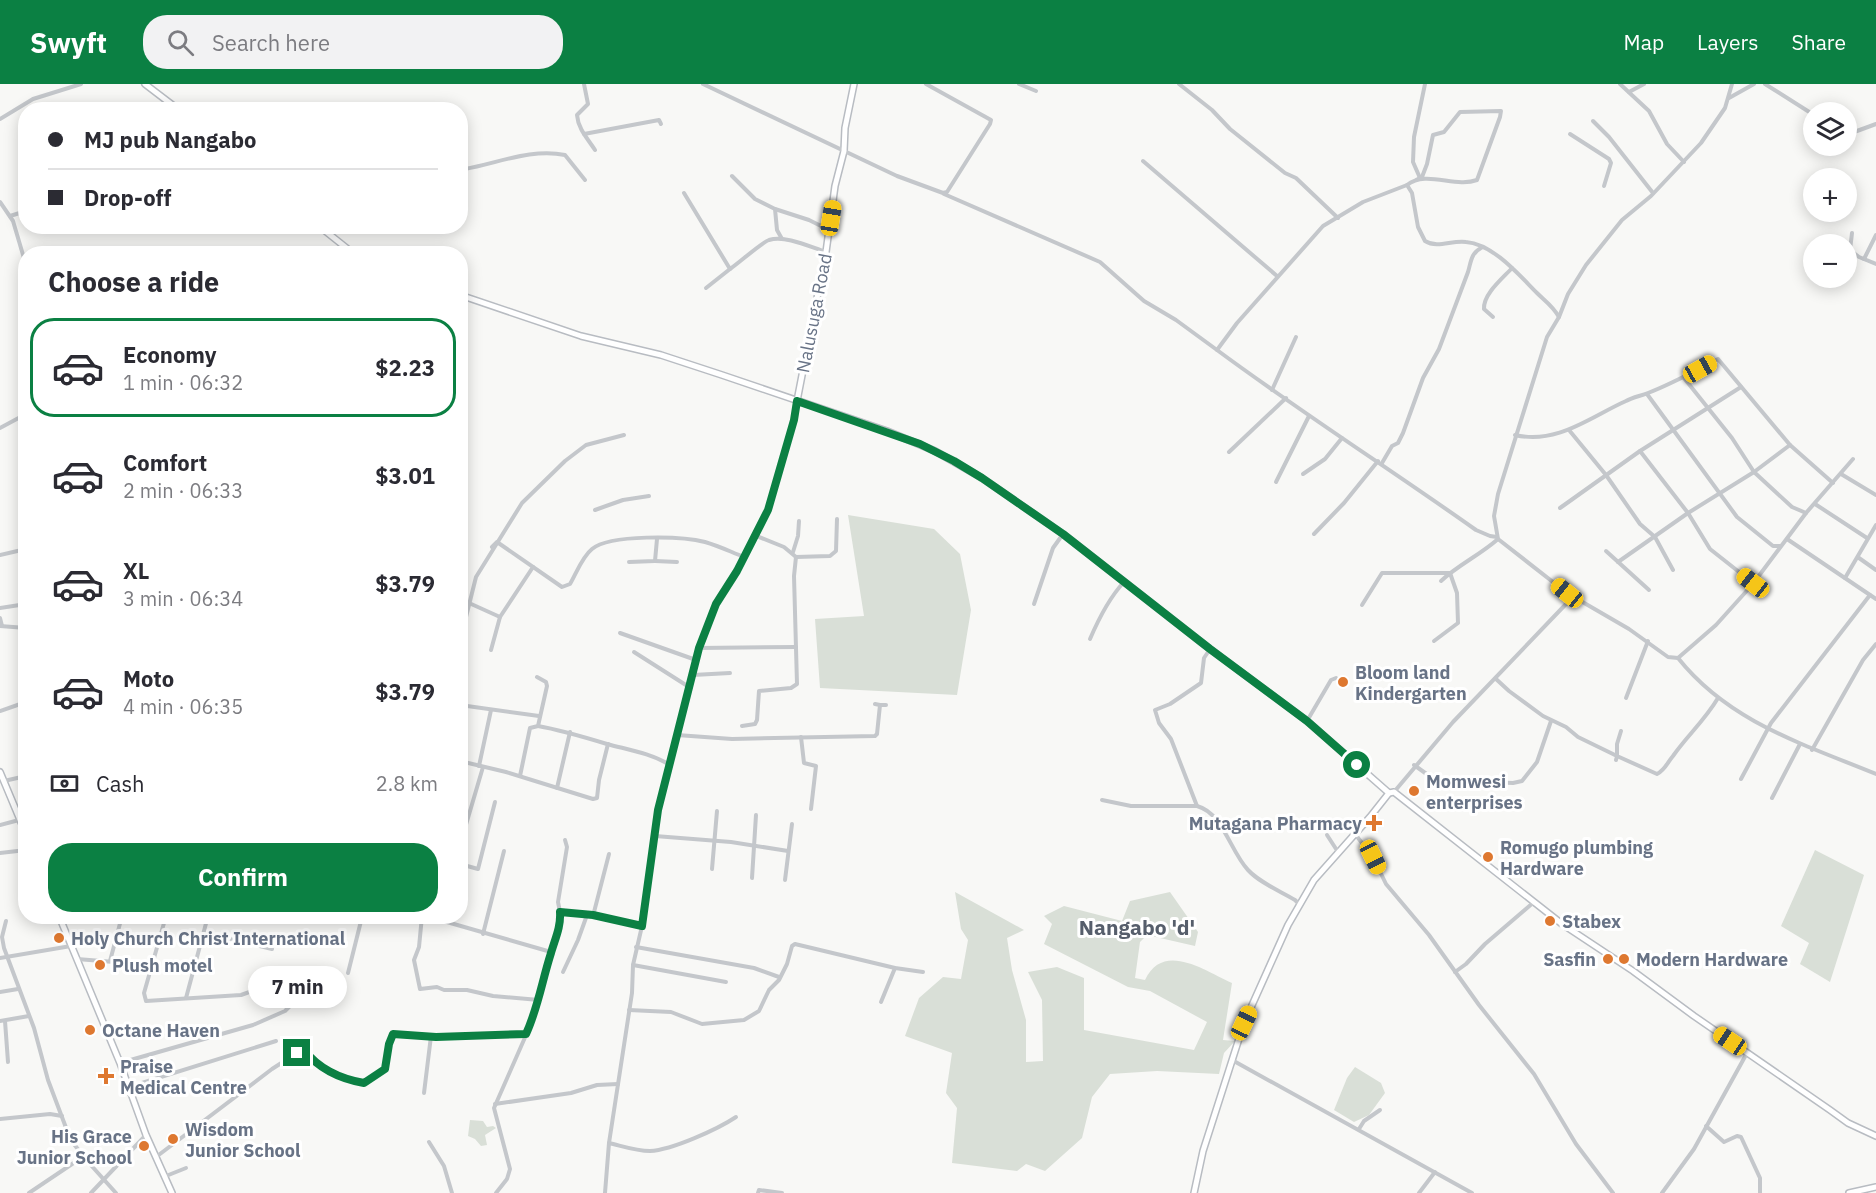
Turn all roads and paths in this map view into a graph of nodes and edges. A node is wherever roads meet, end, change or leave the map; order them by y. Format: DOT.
graph roads {
  1 [pos="81,84"];
  2 [pos="145,84"];
  3 [pos="584,84"];
  4 [pos="703,84"];
  5 [pos="854,84"];
  6 [pos="926,84"];
  7 [pos="1019,84"];
  8 [pos="1179,84"];
  9 [pos="1425,84"];
  10 [pos="1620,84"];
  11 [pos="1644,84"];
  12 [pos="1732,84"];
  13 [pos="1754,84"];
  14 [pos="1765,84"];
  15 [pos="1036,91"];
  16 [pos="1629,92"];
  17 [pos="1728,98"];
  18 [pos="28,102"];
  19 [pos="169,102"];
  20 [pos="18,108"];
  21 [pos="1803,109"];
  22 [pos="0,119"];
  23 [pos="1593,121"];
  24 [pos="661,124"];
  25 [pos="1876,124"];
  26 [pos="1857,131"];
  27 [pos="584,134"];
  28 [pos="1570,134"];
  29 [pos="595,150"];
  30 [pos="844,151"];
  31 [pos="1143,161"];
  32 [pos="1684,162"];
  33 [pos="468,168"];
  34 [pos="732,176"];
  35 [pos="1418,179"];
  36 [pos="585,180"];
  37 [pos="1407,184"];
  38 [pos="1604,186"];
  39 [pos="684,193"];
  40 [pos="944,194"];
  41 [pos="1653,194"];
  42 [pos="0,202"];
  43 [pos="775,209"];
  44 [pos="18,214"];
  45 [pos="10,216"];
  46 [pos="1338,218"];
  47 [pos="829,230"];
  48 [pos="1852,233"];
  49 [pos="329,234"];
  50 [pos="1876,235"];
  51 [pos="782,240"];
  52 [pos="20,246"];
  53 [pos="344,246"];
  54 [pos="1482,248"];
  55 [pos="826,252"];
  56 [pos="1864,259"];
  57 [pos="1876,264"];
  58 [pos="1512,268"];
  59 [pos="730,269"];
  60 [pos="1277,276"];
  61 [pos="706,288"];
  62 [pos="468,298"];
  63 [pos="1493,317"];
  64 [pos="1559,317"];
  65 [pos="1296,337"];
  66 [pos="1217,350"];
  67 [pos="1684,378"];
  68 [pos="1741,387"];
  69 [pos="1272,390"];
  70 [pos="1647,394"];
  71 [pos="1286,398"];
  72 [pos="797,401"];
  73 [pos="1707,408"];
  74 [pos="1309,416"];
  75 [pos="18,418"];
  76 [pos="0,428"];
  77 [pos="1569,430"];
  78 [pos="1675,430"];
  79 [pos="624,435"];
  80 [pos="1515,435"];
  81 [pos="1342,438"];
  82 [pos="1790,445"];
  83 [pos="1640,451"];
  84 [pos="1229,452"];
  85 [pos="1853,459"];
  86 [pos="1380,462"];
  87 [pos="1754,472"];
  88 [pos="1303,474"];
  89 [pos="1841,474"];
  90 [pos="1606,475"];
  91 [pos="1276,482"];
  92 [pos="1833,483"];
  93 [pos="1719,494"];
  94 [pos="1876,495"];
  95 [pos="649,496"];
  96 [pos="1815,504"];
  97 [pos="1560,508"];
  98 [pos="595,510"];
  99 [pos="1688,513"];
  100 [pos="1806,513"];
  101 [pos="837,519"];
  102 [pos="799,521"];
  103 [pos="1876,525"];
  104 [pos="1063,534"];
  105 [pos="1314,534"];
  106 [pos="754,535"];
  107 [pos="1655,537"];
  108 [pos="1498,538"];
  109 [pos="1867,538"];
  110 [pos="657,539"];
  111 [pos="1787,539"];
  112 [pos="497,542"];
  113 [pos="1780,546"];
  114 [pos="492,547"];
  115 [pos="18,551"];
  116 [pos="1606,551"];
  117 [pos="793,552"];
  118 [pos="0,555"];
  119 [pos="744,557"];
  120 [pos="796,557"];
  121 [pos="1859,558"];
  122 [pos="655,561"];
  123 [pos="630,562"];
  124 [pos="677,562"];
  125 [pos="1618,562"];
  126 [pos="533,567"];
  127 [pos="1673,570"];
  128 [pos="1876,570"];
  129 [pos="1450,573"];
  130 [pos="1845,578"];
  131 [pos="1441,581"];
  132 [pos="1124,582"];
  133 [pos="1753,583"];
  134 [pos="1649,590"];
  135 [pos="1567,593"];
  136 [pos="1870,595"];
  137 [pos="1876,599"];
  138 [pos="1581,600"];
  139 [pos="469,603"];
  140 [pos="1034,604"];
  141 [pos="1566,604"];
  142 [pos="18,605"];
  143 [pos="1362,605"];
  144 [pos="468,607"];
  145 [pos="0,608"];
  146 [pos="500,617"];
  147 [pos="0,618"];
  148 [pos="1,626"];
  149 [pos="18,627"];
  150 [pos="620,633"];
  151 [pos="1090,639"];
  152 [pos="1434,641"];
  153 [pos="1648,641"];
  154 [pos="1876,644"];
  155 [pos="796,647"];
  156 [pos="699,648"];
  157 [pos="1210,649"];
  158 [pos="490,650"];
  159 [pos="634,652"];
  160 [pos="1678,658"];
  161 [pos="696,660"];
  162 [pos="730,673"];
  163 [pos="693,675"];
  164 [pos="537,677"];
  165 [pos="1336,678"];
  166 [pos="1496,679"];
  167 [pos="689,687"];
  168 [pos="1626,698"];
  169 [pos="1718,698"];
  170 [pos="18,705"];
  171 [pos="886,705"];
  172 [pos="468,706"];
  173 [pos="491,710"];
  174 [pos="0,711"];
  175 [pos="539,716"];
  176 [pos="1307,721"];
  177 [pos="1551,721"];
  178 [pos="538,726"];
  179 [pos="742,726"];
  180 [pos="1768,730"];
  181 [pos="1621,731"];
  182 [pos="570,732"];
  183 [pos="677,735"];
  184 [pos="801,737"];
  185 [pos="608,744"];
  186 [pos="1800,744"];
  187 [pos="1812,750"];
  188 [pos="1616,758"];
  189 [pos="468,763"];
  190 [pos="670,765"];
  191 [pos="1414,765"];
  192 [pos="481,766"];
  193 [pos="0,772"];
  194 [pos="1876,774"];
  195 [pos="520,776"];
  196 [pos="18,778"];
  197 [pos="1741,780"];
  198 [pos="2,781"];
  199 [pos="557,788"];
  200 [pos="1391,793"];
  201 [pos="1772,798"];
  202 [pos="1102,800"];
  203 [pos="495,802"];
  204 [pos="1197,806"];
  205 [pos="811,809"];
  206 [pos="717,811"];
  207 [pos="468,815"];
  208 [pos="756,815"];
  209 [pos="18,818"];
  210 [pos="18,820"];
  211 [pos="792,824"];
  212 [pos="0,825"];
  213 [pos="1355,834"];
  214 [pos="1327,835"];
  215 [pos="654,836"];
  216 [pos="565,840"];
  217 [pos="715,841"];
  218 [pos="754,845"];
  219 [pos="18,851"];
  220 [pos="504,851"];
  221 [pos="788,851"];
  222 [pos="1338,852"];
  223 [pos="0,853"];
  224 [pos="609,854"];
  225 [pos="468,866"];
  226 [pos="712,869"];
  227 [pos="752,878"];
  228 [pos="785,880"];
  229 [pos="1535,901"];
  230 [pos="1299,904"];
  231 [pos="560,912"];
  232 [pos="587,915"];
  233 [pos="593,915"];
  234 [pos="6,921"];
  235 [pos="62,924"];
  236 [pos="120,924"];
  237 [pos="164,924"];
  238 [pos="206,924"];
  239 [pos="360,924"];
  240 [pos="422,924"];
  241 [pos="450,924"];
  242 [pos="642,926"];
  243 [pos="204,933"];
  244 [pos="483,934"];
  245 [pos="71,946"];
  246 [pos="636,946"];
  247 [pos="272,949"];
  248 [pos="551,952"];
  249 [pos="9,957"];
  250 [pos="0,958"];
  251 [pos="76,959"];
  252 [pos="110,961"];
  253 [pos="152,965"];
  254 [pos="633,965"];
  255 [pos="895,968"];
  256 [pos="562,972"];
  257 [pos="923,972"];
  258 [pos="1455,972"];
  259 [pos="348,973"];
  260 [pos="291,977"];
  261 [pos="779,977"];
  262 [pos="726,982"];
  263 [pos="271,983"];
  264 [pos="18,989"];
  265 [pos="0,992"];
  266 [pos="186,998"];
  267 [pos="539,1000"];
  268 [pos="881,1002"];
  269 [pos="629,1010"];
  270 [pos="29,1016"];
  271 [pos="2,1021"];
  272 [pos="526,1034"];
  273 [pos="431,1036"];
  274 [pos="276,1041"];
  275 [pos="1747,1053"];
  276 [pos="1232,1060"];
  277 [pos="8,1062"];
  278 [pos="120,1063"];
  279 [pos="618,1084"];
  280 [pos="128,1087"];
  281 [pos="424,1093"];
  282 [pos="58,1102"];
  283 [pos="495,1104"];
  284 [pos="1380,1110"];
  285 [pos="50,1114"];
  286 [pos="62,1116"];
  287 [pos="736,1117"];
  288 [pos="0,1119"];
  289 [pos="1706,1126"];
  290 [pos="1876,1128"];
  291 [pos="1359,1129"];
  292 [pos="146,1135"];
  293 [pos="1874,1135"];
  294 [pos="429,1142"];
  295 [pos="609,1143"];
  296 [pos="84,1156"];
  297 [pos="156,1157"];
  298 [pos="186,1168"];
  299 [pos="1435,1172"];
  300 [pos="166,1176"];
  301 [pos="104,1181"];
  302 [pos="1876,1187"];
  303 [pos="1419,1192"];
  304 [pos="29,1193"];
  305 [pos="92,1193"];
  306 [pos="116,1193"];
  307 [pos="172,1193"];
  308 [pos="452,1193"];
  309 [pos="496,1193"];
  310 [pos="605,1193"];
  311 [pos="758,1193"];
  312 [pos="782,1193"];
  313 [pos="1194,1193"];
  314 [pos="1472,1193"];
  315 [pos="1613,1193"];
  316 [pos="1662,1193"];
  317 [pos="1760,1193"];
  318 [pos="1849,1193"];
  1 -- 18 [label="street"];
  2 -- 19 [label="street"];
  3 -- 27 [label="street"];
  4 -- 30 [label="street"];
  5 -- 30 [label="street, Nalusuga Road"];
  6 -- 40 [label="street"];
  7 -- 15 [label="street"];
  8 -- 46 [label="street"];
  9 -- 35 [label="street"];
  10 -- 16 [label="street"];
  11 -- 16 [label="street"];
  12 -- 17 [label="street"];
  13 -- 17 [label="street"];
  14 -- 21 [label="street"];
  16 -- 32 [label="street"];
  17 -- 32 [label="street"];
  20 -- 22 [label="street"];
  23 -- 41 [label="street"];
  24 -- 27 [label="street"];
  25 -- 26 [label="street"];
  27 -- 29 [label="street"];
  28 -- 38 [label="street"];
  30 -- 40 [label="street"];
  30 -- 47 [label="street, Nalusuga Road"];
  31 -- 60 [label="street"];
  32 -- 41 [label="street"];
  33 -- 36 [label="street"];
  34 -- 43 [label="street"];
  35 -- 35 [label="street"];
  35 -- 37 [label="street"];
  37 -- 46 [label="street"];
  37 -- 54 [label="street"];
  39 -- 59 [label="street"];
  40 -- 66 [label="street"];
  41 -- 64 [label="street"];
  42 -- 45 [label="street"];
  43 -- 47 [label="street"];
  43 -- 51 [label="street"];
  44 -- 45 [label="street"];
  45 -- 52 [label="street"];
  46 -- 60 [label="street"];
  47 -- 55 [label="street, Nalusuga Road"];
  48 -- 56 [label="street"];
  49 -- 53 [label="street"];
  50 -- 56 [label="street"];
  51 -- 55 [label="street"];
  51 -- 59 [label="street"];
  54 -- 58 [label="street"];
  54 -- 86 [label="street"];
  55 -- 72 [label="street, Nalusuga Road"];
  56 -- 57 [label="street"];
  58 -- 63 [label="street"];
  58 -- 64 [label="street"];
  59 -- 61 [label="street"];
  60 -- 66 [label="street"];
  62 -- 72 [label="street"];
  64 -- 80 [label="street"];
  65 -- 69 [label="street"];
  66 -- 69 [label="street"];
  67 -- 68 [label="street"];
  67 -- 70 [label="street"];
  67 -- 73 [label="street"];
  68 -- 73 [label="street"];
  68 -- 82 [label="street"];
  69 -- 71 [label="street"];
  70 -- 77 [label="street"];
  70 -- 78 [label="street"];
  71 -- 74 [label="street"];
  71 -- 84 [label="street"];
  72 -- 104 [label="street"];
  72 -- 106 [label="street"];
  73 -- 78 [label="street"];
  73 -- 87 [label="street"];
  74 -- 81 [label="street"];
  74 -- 91 [label="street"];
  75 -- 76 [label="street"];
  77 -- 80 [label="street"];
  77 -- 90 [label="street"];
  78 -- 83 [label="street"];
  78 -- 93 [label="street"];
  79 -- 112 [label="street"];
  80 -- 108 [label="street"];
  81 -- 86 [label="street"];
  81 -- 88 [label="street"];
  82 -- 87 [label="street"];
  82 -- 92 [label="street"];
  83 -- 90 [label="street"];
  83 -- 99 [label="street"];
  85 -- 89 [label="street"];
  86 -- 105 [label="street"];
  86 -- 108 [label="street"];
  87 -- 93 [label="street"];
  87 -- 100 [label="street"];
  89 -- 92 [label="street"];
  89 -- 94 [label="street"];
  90 -- 97 [label="street"];
  90 -- 107 [label="street"];
  92 -- 96 [label="street"];
  93 -- 99 [label="street"];
  93 -- 113 [label="street"];
  95 -- 98 [label="street"];
  96 -- 100 [label="street"];
  96 -- 109 [label="street"];
  99 -- 107 [label="street"];
  99 -- 133 [label="street"];
  100 -- 111 [label="street"];
  101 -- 120 [label="street"];
  102 -- 117 [label="street"];
  103 -- 109 [label="street"];
  104 -- 132 [label="street"];
  104 -- 140 [label="street"];
  106 -- 117 [label="street"];
  106 -- 119 [label="street"];
  107 -- 125 [label="street"];
  107 -- 127 [label="street"];
  108 -- 129 [label="street"];
  108 -- 135 [label="street"];
  109 -- 121 [label="street"];
  110 -- 119 [label="street"];
  110 -- 122 [label="street"];
  110 -- 126 [label="street"];
  111 -- 113 [label="street"];
  111 -- 130 [label="street"];
  112 -- 114 [label="street"];
  112 -- 126 [label="street"];
  112 -- 139 [label="street"];
  113 -- 133 [label="street"];
  115 -- 118 [label="street"];
  116 -- 125 [label="street"];
  117 -- 120 [label="street"];
  119 -- 156 [label="street"];
  120 -- 155 [label="street"];
  121 -- 128 [label="street"];
  121 -- 130 [label="street"];
  122 -- 123 [label="street"];
  122 -- 124 [label="street"];
  125 -- 134 [label="street"];
  126 -- 146 [label="street"];
  129 -- 131 [label="street"];
  129 -- 143 [label="street"];
  129 -- 152 [label="street"];
  130 -- 136 [label="street"];
  132 -- 151 [label="street"];
  132 -- 157 [label="street"];
  133 -- 160 [label="street"];
  135 -- 138 [label="street"];
  135 -- 141 [label="street"];
  136 -- 137 [label="street"];
  136 -- 180 [label="street"];
  138 -- 141 [label="street"];
  138 -- 153 [label="street"];
  139 -- 144 [label="street"];
  139 -- 146 [label="street"];
  141 -- 166 [label="street"];
  142 -- 145 [label="street"];
  146 -- 158 [label="street"];
  147 -- 148 [label="street"];
  148 -- 149 [label="street"];
  150 -- 161 [label="street"];
  153 -- 160 [label="street"];
  153 -- 168 [label="street"];
  154 -- 187 [label="street"];
  155 -- 156 [label="street"];
  155 -- 179 [label="street"];
  156 -- 161 [label="street"];
  157 -- 176 [label="street"];
  157 -- 204 [label="street"];
  159 -- 167 [label="street"];
  160 -- 169 [label="street"];
  161 -- 163 [label="street"];
  162 -- 163 [label="street"];
  163 -- 167 [label="street"];
  164 -- 175 [label="street"];
  165 -- 176 [label="street"];
  166 -- 177 [label="street"];
  166 -- 191 [label="street"];
  167 -- 183 [label="street"];
  169 -- 180 [label="street"];
  169 -- 188 [label="street"];
  170 -- 174 [label="street"];
  171 -- 184 [label="street"];
  172 -- 173 [label="street"];
  173 -- 175 [label="street"];
  173 -- 192 [label="street"];
  175 -- 178 [label="street"];
  176 -- 200 [label="street"];
  177 -- 188 [label="street"];
  177 -- 191 [label="street"];
  178 -- 182 [label="street"];
  178 -- 195 [label="street"];
  180 -- 186 [label="street"];
  180 -- 197 [label="street"];
  181 -- 188 [label="street"];
  182 -- 185 [label="street"];
  182 -- 199 [label="street"];
  183 -- 184 [label="street"];
  183 -- 190 [label="street"];
  184 -- 205 [label="street"];
  185 -- 190 [label="street"];
  185 -- 199 [label="street"];
  186 -- 187 [label="street"];
  186 -- 201 [label="street"];
  187 -- 194 [label="street"];
  189 -- 192 [label="street"];
  190 -- 215 [label="street"];
  191 -- 200 [label="street"];
  192 -- 195 [label="street"];
  192 -- 207 [label="street"];
  193 -- 198 [label="street"];
  195 -- 199 [label="street"];
  196 -- 198 [label="street"];
  198 -- 209 [label="street"];
  200 -- 213 [label="street"];
  200 -- 229 [label="street"];
  202 -- 204 [label="street"];
  203 -- 225 [label="street"];
  204 -- 230 [label="street"];
  206 -- 217 [label="street"];
  208 -- 218 [label="street"];
  210 -- 212 [label="street"];
  211 -- 221 [label="street"];
  213 -- 222 [label="street"];
  213 -- 258 [label="street"];
  214 -- 222 [label="street"];
  215 -- 217 [label="street"];
  215 -- 242 [label="street"];
  216 -- 231 [label="street"];
  217 -- 218 [label="street"];
  217 -- 226 [label="street"];
  218 -- 221 [label="street"];
  218 -- 227 [label="street"];
  219 -- 223 [label="street"];
  220 -- 244 [label="street"];
  221 -- 228 [label="street"];
  222 -- 230 [label="street"];
  224 -- 233 [label="street"];
  229 -- 258 [label="street"];
  229 -- 275 [label="street"];
  230 -- 276 [label="street"];
  231 -- 232 [label="street"];
  231 -- 248 [label="street"];
  232 -- 233 [label="street"];
  232 -- 256 [label="street"];
  233 -- 242 [label="street"];
  234 -- 249 [label="street"];
  235 -- 245 [label="street"];
  236 -- 252 [label="street"];
  237 -- 253 [label="street"];
  238 -- 243 [label="street"];
  239 -- 259 [label="street"];
  240 -- 267 [label="street"];
  241 -- 244 [label="street"];
  242 -- 246 [label="street"];
  243 -- 247 [label="street"];
  243 -- 266 [label="street"];
  244 -- 248 [label="street"];
  245 -- 249 [label="street"];
  245 -- 251 [label="street"];
  246 -- 254 [label="street"];
  246 -- 261 [label="street"];
  248 -- 267 [label="street"];
  249 -- 250 [label="street"];
  249 -- 264 [label="street"];
  251 -- 252 [label="street"];
  251 -- 278 [label="street"];
  252 -- 253 [label="street"];
  253 -- 266 [label="street"];
  254 -- 262 [label="street"];
  254 -- 269 [label="street"];
  255 -- 257 [label="street"];
  255 -- 261 [label="street"];
  255 -- 268 [label="street"];
  258 -- 315 [label="street"];
  260 -- 263 [label="street"];
  261 -- 269 [label="street"];
  263 -- 266 [label="street"];
  263 -- 278 [label="street"];
  264 -- 265 [label="street"];
  264 -- 270 [label="street"];
  267 -- 272 [label="street"];
  269 -- 279 [label="street"];
  270 -- 271 [label="street"];
  270 -- 282 [label="street"];
  271 -- 277 [label="street"];
  272 -- 273 [label="street"];
  272 -- 283 [label="street"];
  273 -- 281 [label="street"];
  273 -- 297 [label="street"];
  274 -- 280 [label="street"];
  275 -- 289 [label="street"];
  275 -- 293 [label="street"];
  276 -- 291 [label="street"];
  276 -- 313 [label="street"];
  278 -- 280 [label="street"];
  279 -- 283 [label="street"];
  279 -- 295 [label="street"];
  280 -- 292 [label="street"];
  282 -- 285 [label="street"];
  282 -- 286 [label="street"];
  283 -- 309 [label="street"];
  284 -- 291 [label="street"];
  285 -- 286 [label="street"];
  285 -- 288 [label="street"];
  286 -- 296 [label="street"];
  287 -- 295 [label="street"];
  289 -- 316 [label="street"];
  289 -- 317 [label="street"];
  290 -- 293 [label="street"];
  291 -- 299 [label="street"];
  292 -- 297 [label="street"];
  292 -- 301 [label="street"];
  294 -- 308 [label="street"];
  295 -- 310 [label="street"];
  296 -- 301 [label="street"];
  296 -- 304 [label="street"];
  297 -- 300 [label="street"];
  298 -- 300 [label="street"];
  299 -- 303 [label="street"];
  299 -- 314 [label="street"];
  300 -- 307 [label="street"];
  301 -- 305 [label="street"];
  301 -- 306 [label="street"];
  302 -- 318 [label="street"];
  311 -- 312 [label="street"];
}
